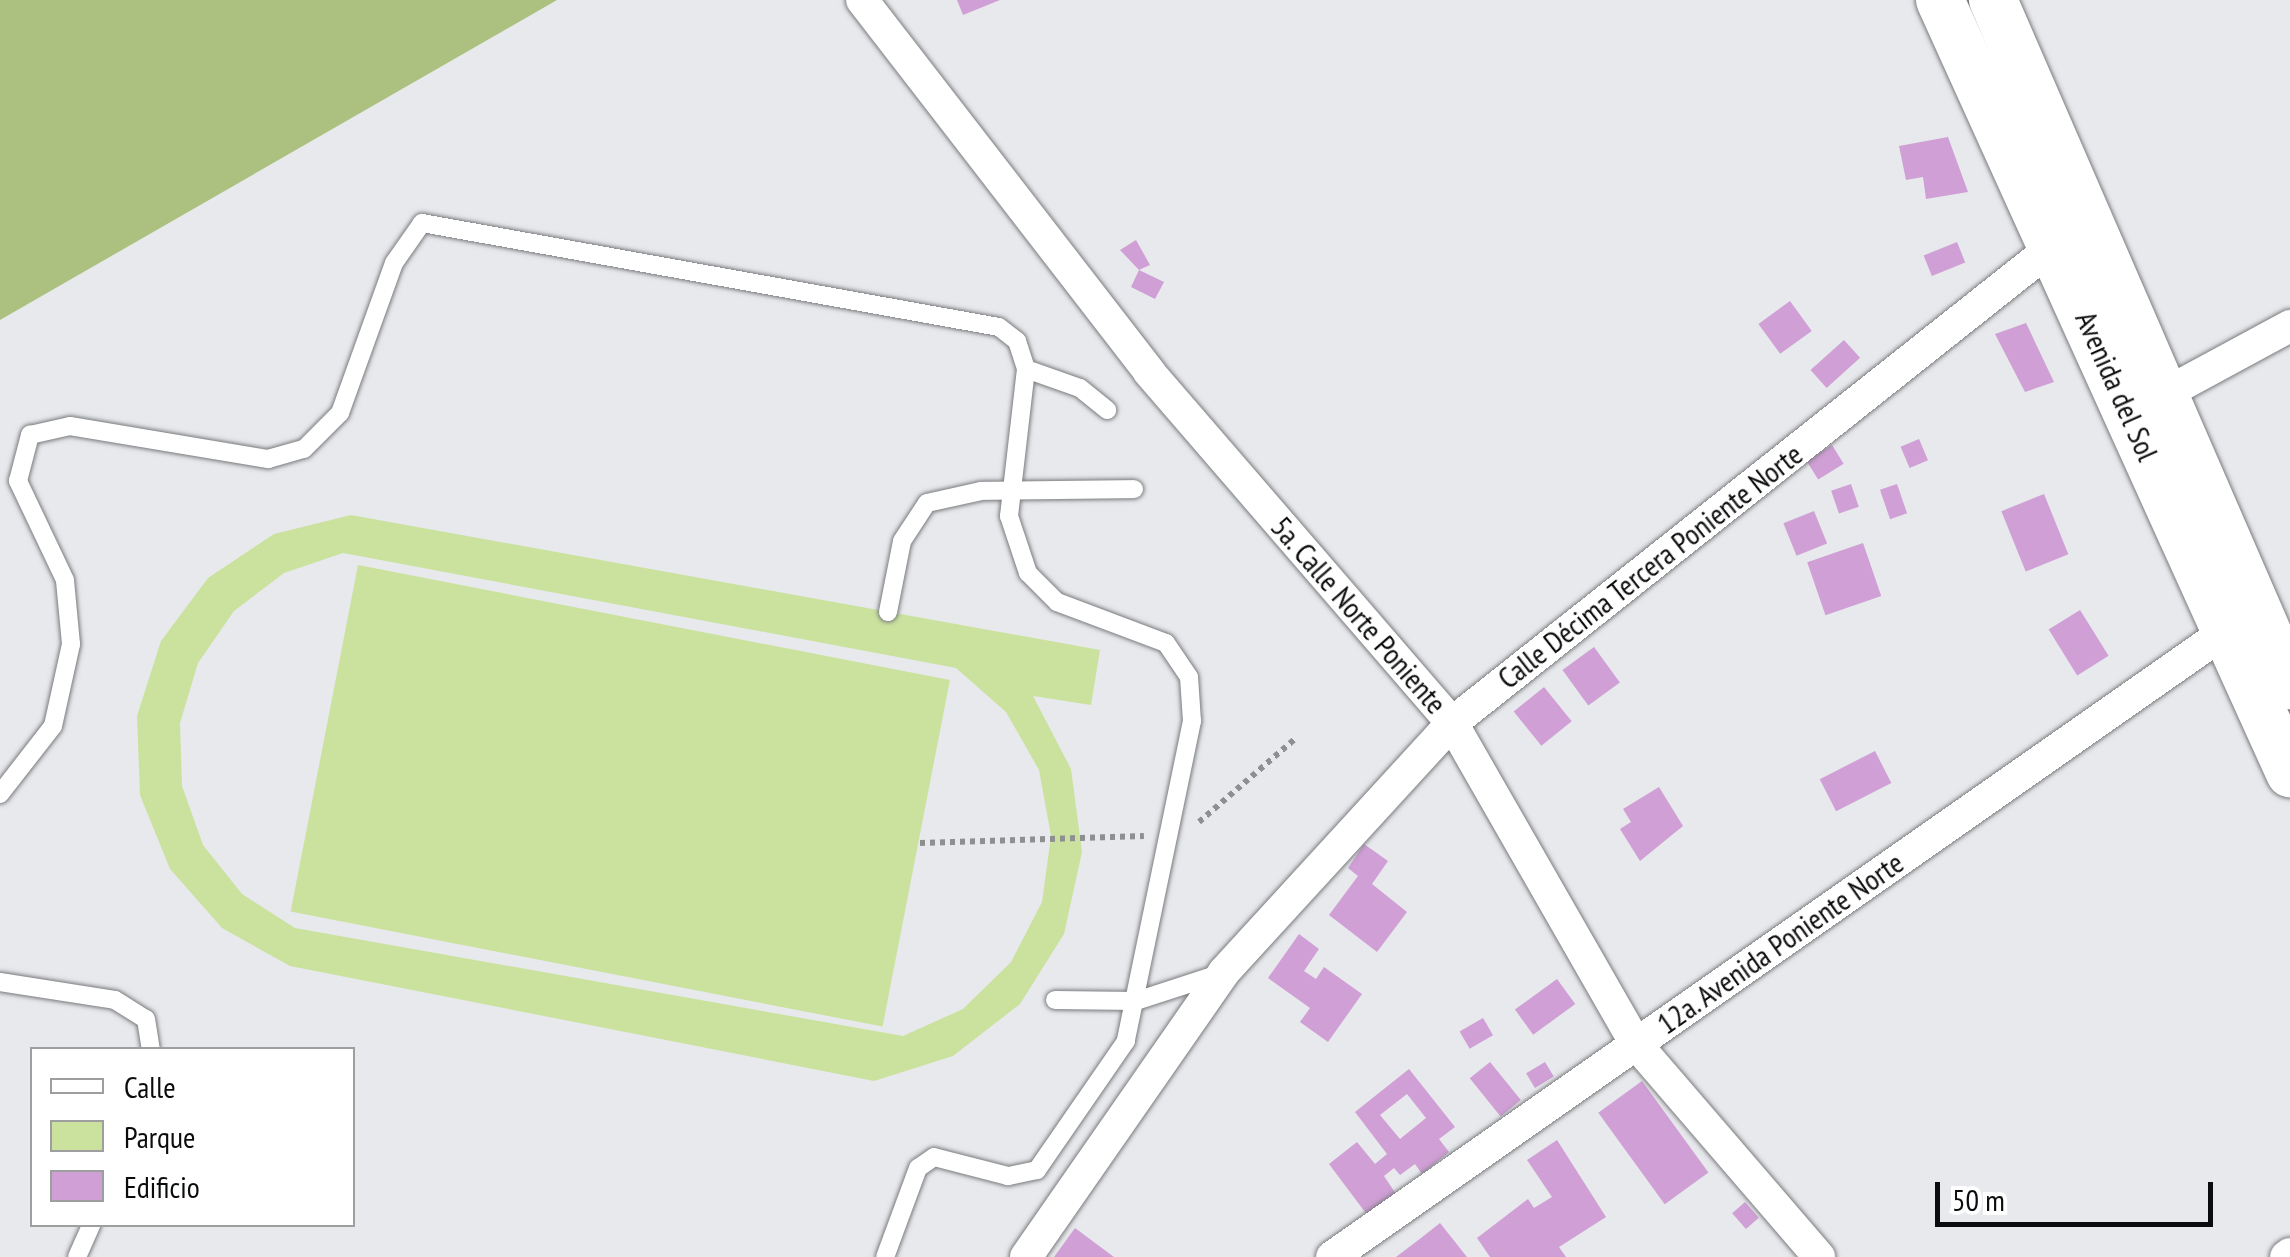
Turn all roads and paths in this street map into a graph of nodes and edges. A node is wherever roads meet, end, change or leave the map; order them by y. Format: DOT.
graph roads {
  1 [pos="862,0"];
  2 [pos="1940,0"];
  3 [pos="1992,0"];
  4 [pos="2054,244"];
  5 [pos="2290,326"];
  6 [pos="1026,369"];
  7 [pos="2168,392"];
  8 [pos="1107,410"];
  9 [pos="1134,489"];
  10 [pos="1010,490"];
  11 [pos="888,612"];
  12 [pos="2241,620"];
  13 [pos="2290,685"];
  14 [pos="1452,723"];
  15 [pos="1296,738"];
  16 [pos="2290,773"];
  17 [pos="0,794"];
  18 [pos="1175,835"];
  19 [pos="920,843"];
  20 [pos="1224,972"];
  21 [pos="0,982"];
  22 [pos="1054,1000"];
  23 [pos="1136,1001"];
  24 [pos="1636,1044"];
  25 [pos="151,1047"];
  26 [pos="91,1227"];
  27 [pos="77,1257"];
  28 [pos="885,1257"];
  29 [pos="1026,1257"];
  30 [pos="1332,1257"];
  31 [pos="1819,1257"];
  1 -- 14 [label="street, 5a. Calle Norte Poniente"];
  2 -- 4 [label="main road, Avenida del Sol"];
  3 -- 7 [label="main road, Avenida del Sol"];
  4 -- 12 [label="main road, Avenida del Sol"];
  4 -- 14 [label="street, Calle Décima Tercera Poniente Norte"];
  5 -- 7 [label="street"];
  6 -- 8 [label="lane"];
  6 -- 10 [label="lane"];
  6 -- 17 [label="lane"];
  7 -- 12 [label="main road, Avenida del Sol"];
  9 -- 10 [label="lane"];
  10 -- 11 [label="lane"];
  10 -- 18 [label="lane"];
  12 -- 13 [label="main road, Avenida del Sol"];
  12 -- 16 [label="main road, Avenida del Sol"];
  12 -- 24 [label="street, 12a. Avenida Poniente Norte"];
  14 -- 20 [label="street, Calle Décima Tercera Poniente Norte"];
  14 -- 24 [label="street, 5a. Calle Norte Poniente"];
  15 -- 18 [label="path"];
  18 -- 19 [label="path"];
  18 -- 23 [label="lane"];
  20 -- 23 [label="lane"];
  20 -- 29 [label="street, Calle Décima Tercera Poniente Norte"];
  21 -- 25 [label="lane"];
  22 -- 23 [label="lane"];
  23 -- 28 [label="lane"];
  24 -- 30 [label="street, 12a. Avenida Poniente Norte"];
  24 -- 31 [label="street, 5a. Calle Norte Poniente"];
  26 -- 27 [label="lane"];
}
